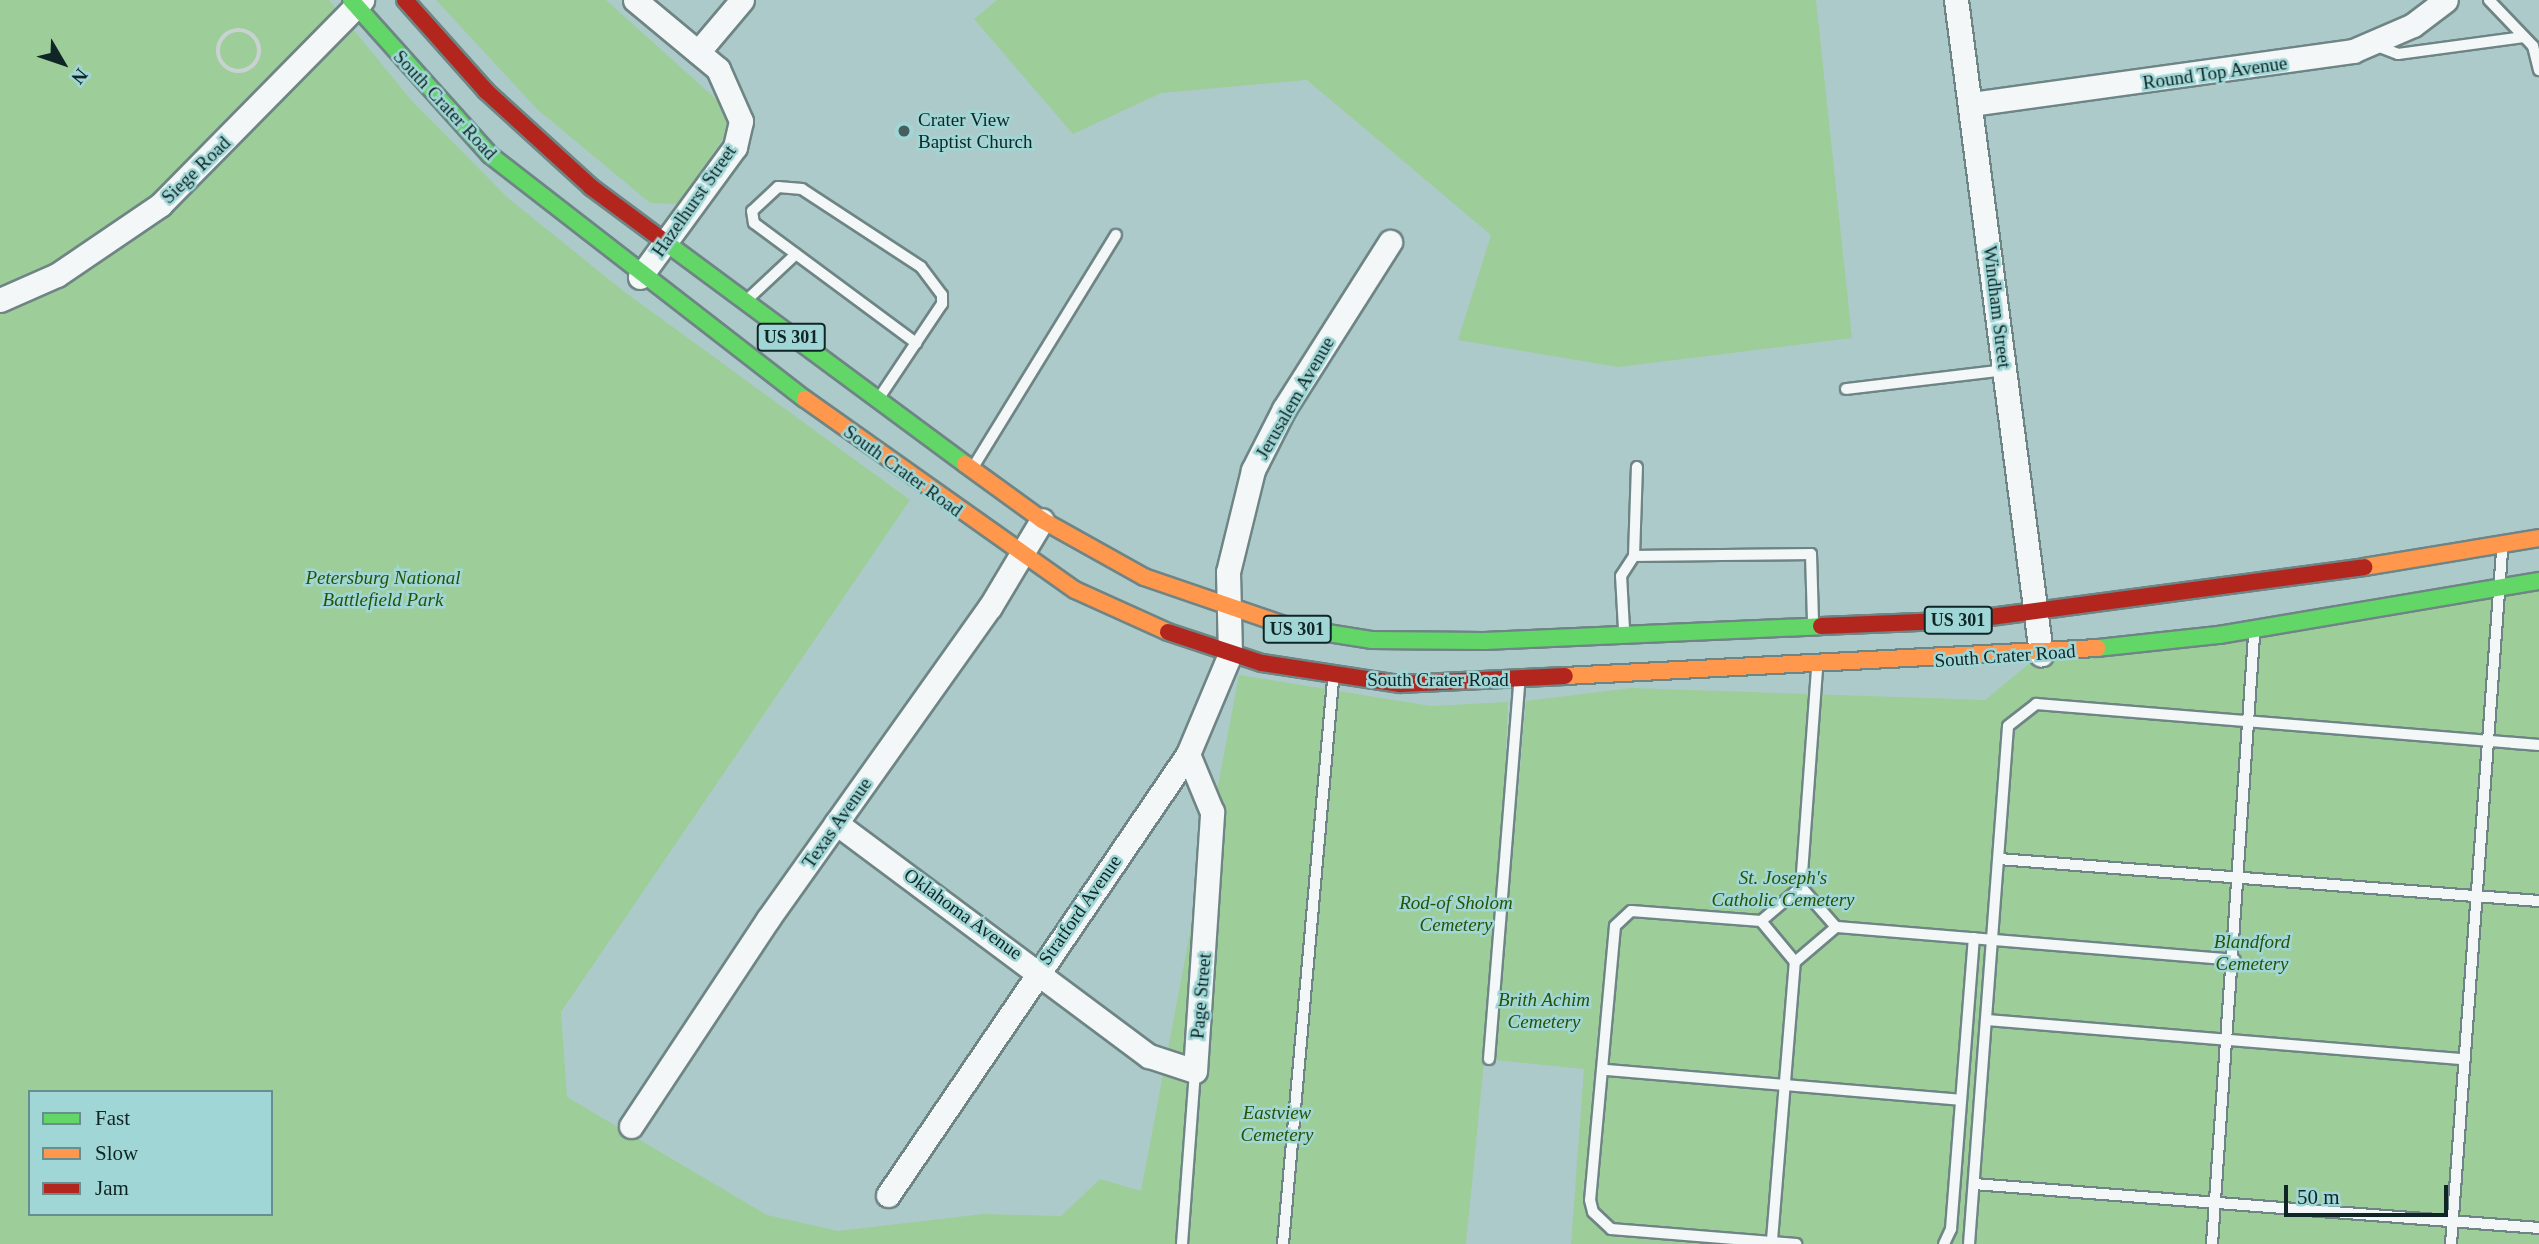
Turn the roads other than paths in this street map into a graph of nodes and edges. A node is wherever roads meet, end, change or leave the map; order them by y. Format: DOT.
graph roads {
  1 [pos="405,0"];
  2 [pos="635,0"];
  3 [pos="742,0"];
  4 [pos="1956,0"];
  5 [pos="2446,0"];
  6 [pos="2488,0"];
  7 [pos="356,2"];
  8 [pos="2524,37"];
  9 [pos="2372,44"];
  10 [pos="698,52"];
  11 [pos="2539,64"];
  12 [pos="1971,104"];
  13 [pos="1116,235"];
  14 [pos="1390,242"];
  15 [pos="665,243"];
  16 [pos="796,254"];
  17 [pos="639,278"];
  18 [pos="0,300"];
  19 [pos="744,302"];
  20 [pos="916,343"];
  21 [pos="2005,370"];
  22 [pos="1846,389"];
  23 [pos="877,400"];
  24 [pos="1637,467"];
  25 [pos="972,469"];
  26 [pos="1042,520"];
  27 [pos="2539,538"];
  28 [pos="2502,544"];
  29 [pos="1022,556"];
  30 [pos="1634,556"];
  31 [pos="2539,581"];
  32 [pos="2499,588"];
  33 [pos="2217,602"];
  34 [pos="1225,609"];
  35 [pos="2036,614"];
  36 [pos="1814,626"];
  37 [pos="2254,629"];
  38 [pos="1625,635"];
  39 [pos="2219,635"];
  40 [pos="1230,654"];
  41 [pos="2041,654"];
  42 [pos="1817,669"];
  43 [pos="1333,677"];
  44 [pos="1519,680"];
  45 [pos="2251,721"];
  46 [pos="2488,742"];
  47 [pos="2539,745"];
  48 [pos="1188,754"];
  49 [pos="836,823"];
  50 [pos="1999,859"];
  51 [pos="2240,876"];
  52 [pos="1801,887"];
  53 [pos="2477,896"];
  54 [pos="2539,901"];
  55 [pos="1761,921"];
  56 [pos="1836,927"];
  57 [pos="1974,938"];
  58 [pos="1994,939"];
  59 [pos="2235,960"];
  60 [pos="1795,962"];
  61 [pos="1039,968"];
  62 [pos="1986,1020"];
  63 [pos="2229,1042"];
  64 [pos="1489,1059"];
  65 [pos="2464,1059"];
  66 [pos="1606,1070"];
  67 [pos="1195,1071"];
  68 [pos="1784,1087"];
  69 [pos="1961,1100"];
  70 [pos="631,1126"];
  71 [pos="1974,1184"];
  72 [pos="888,1195"];
  73 [pos="2216,1203"];
  74 [pos="2453,1221"];
  75 [pos="2539,1228"];
  76 [pos="1772,1243"];
  77 [pos="1182,1244"];
  78 [pos="1283,1244"];
  79 [pos="1796,1244"];
  80 [pos="1944,1244"];
  81 [pos="1969,1244"];
  82 [pos="2213,1244"];
  83 [pos="2451,1244"];
  1 -- 15 [label="main road, South Crater Road / US 301"];
  2 -- 10 [label="street, Hazelhurst Street"];
  3 -- 10 [label="street"];
  4 -- 12 [label="street, Windham Street"];
  5 -- 9 [label="street, Round Top Avenue"];
  6 -- 8 [label="lane"];
  7 -- 17 [label="main road, South Crater Road / US 301"];
  7 -- 18 [label="street, Siege Road"];
  8 -- 9 [label="lane"];
  8 -- 11 [label="lane"];
  9 -- 12 [label="street, Round Top Avenue"];
  10 -- 15 [label="street, Hazelhurst Street"];
  12 -- 21 [label="street, Windham Street"];
  13 -- 25 [label="lane"];
  14 -- 34 [label="street, Jerusalem Avenue"];
  15 -- 17 [label="street, Hazelhurst Street"];
  15 -- 19 [label="main road, South Crater Road / US 301"];
  16 -- 19 [label="lane"];
  16 -- 20 [label="lane"];
  16 -- 20 [label="lane"];
  17 -- 29 [label="main road, South Crater Road / US 301"];
  19 -- 23 [label="main road, South Crater Road / US 301"];
  20 -- 23 [label="lane"];
  21 -- 22 [label="lane"];
  21 -- 35 [label="street, Windham Street"];
  23 -- 25 [label="main road, South Crater Road / US 301"];
  24 -- 30 [label="lane"];
  25 -- 26 [label="main road, South Crater Road / US 301"];
  26 -- 29 [label="street, Texas Avenue"];
  26 -- 34 [label="main road, South Crater Road / US 301"];
  27 -- 28 [label="main road, South Crater Road / US 301"];
  28 -- 32 [label="lane"];
  28 -- 33 [label="main road, South Crater Road / US 301"];
  29 -- 40 [label="main road, South Crater Road / US 301"];
  29 -- 49 [label="street, Texas Avenue"];
  30 -- 36 [label="lane"];
  30 -- 38 [label="lane"];
  31 -- 32 [label="main road, South Crater Road / US 301"];
  32 -- 37 [label="main road, South Crater Road / US 301"];
  32 -- 46 [label="lane"];
  33 -- 35 [label="main road, South Crater Road / US 301"];
  33 -- 39 [label="main road"];
  34 -- 38 [label="main road, South Crater Road / US 301"];
  34 -- 40 [label="street, Stratford Avenue"];
  35 -- 36 [label="main road, South Crater Road / US 301"];
  35 -- 41 [label="street, Windham Street"];
  36 -- 38 [label="main road, South Crater Road / US 301"];
  37 -- 39 [label="main road, South Crater Road / US 301"];
  37 -- 45 [label="lane"];
  39 -- 41 [label="main road, South Crater Road / US 301"];
  40 -- 43 [label="main road, South Crater Road / US 301"];
  40 -- 48 [label="street, Stratford Avenue"];
  41 -- 42 [label="main road, South Crater Road / US 301"];
  42 -- 44 [label="main road, South Crater Road / US 301"];
  42 -- 52 [label="lane"];
  43 -- 44 [label="main road, South Crater Road / US 301"];
  43 -- 78 [label="lane"];
  44 -- 64 [label="lane"];
  45 -- 46 [label="lane"];
  45 -- 50 [label="lane"];
  45 -- 51 [label="lane"];
  46 -- 47 [label="lane"];
  46 -- 53 [label="lane"];
  48 -- 61 [label="street, Stratford Avenue"];
  48 -- 67 [label="street, Page Street"];
  49 -- 61 [label="street, Oklahoma Avenue"];
  49 -- 70 [label="street, Texas Avenue"];
  50 -- 51 [label="lane"];
  50 -- 58 [label="lane"];
  51 -- 53 [label="lane"];
  51 -- 59 [label="lane"];
  52 -- 55 [label="lane"];
  52 -- 56 [label="lane"];
  53 -- 54 [label="lane"];
  53 -- 65 [label="lane"];
  55 -- 60 [label="lane"];
  55 -- 66 [label="lane"];
  56 -- 57 [label="lane"];
  56 -- 60 [label="lane"];
  57 -- 58 [label="lane"];
  57 -- 69 [label="lane"];
  58 -- 59 [label="lane"];
  58 -- 62 [label="lane"];
  59 -- 63 [label="lane"];
  60 -- 68 [label="lane"];
  61 -- 67 [label="street, Oklahoma Avenue"];
  61 -- 72 [label="street, Stratford Avenue"];
  62 -- 63 [label="lane"];
  62 -- 71 [label="lane"];
  63 -- 65 [label="lane"];
  63 -- 73 [label="lane"];
  65 -- 74 [label="lane"];
  66 -- 68 [label="lane"];
  66 -- 76 [label="lane"];
  67 -- 77 [label="lane, Page Street"];
  68 -- 69 [label="lane"];
  68 -- 76 [label="lane"];
  69 -- 80 [label="lane"];
  71 -- 73 [label="lane"];
  71 -- 81 [label="lane"];
  73 -- 74 [label="lane"];
  73 -- 82 [label="lane"];
  74 -- 75 [label="lane"];
  74 -- 83 [label="lane"];
  76 -- 79 [label="lane"];
}
